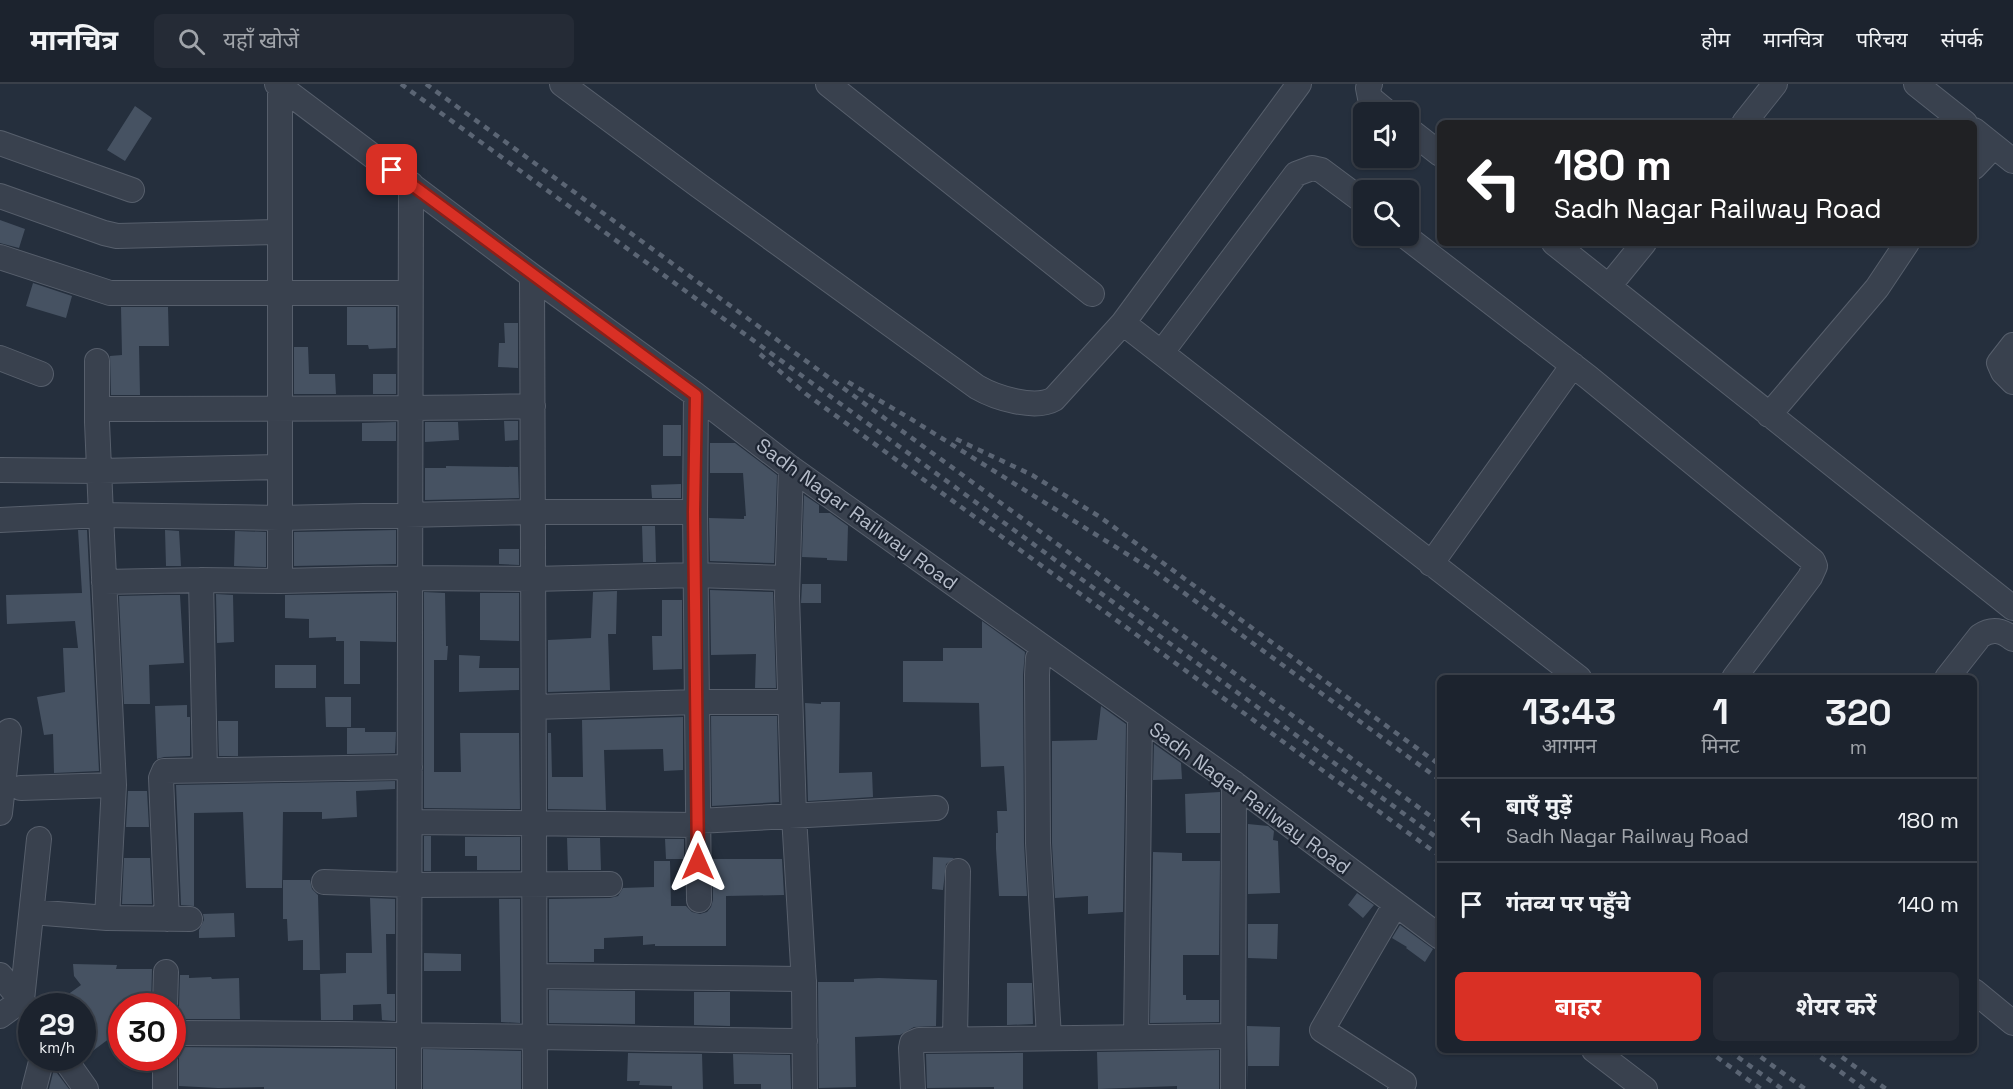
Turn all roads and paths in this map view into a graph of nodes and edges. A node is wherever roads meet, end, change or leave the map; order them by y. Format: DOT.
graph roads {
  1 [pos="562,84"];
  2 [pos="828,84"];
  3 [pos="1299,84"];
  4 [pos="1370,84"];
  5 [pos="1775,84"];
  6 [pos="1916,84"];
  7 [pos="279,85"];
  8 [pos="1376,102"];
  9 [pos="1746,120"];
  10 [pos="1961,120"];
  11 [pos="1977,132"];
  12 [pos="1419,138"];
  13 [pos="0,143"];
  14 [pos="1994,146"];
  15 [pos="1437,152"];
  16 [pos="2013,161"];
  17 [pos="1977,164"];
  18 [pos="411,184"];
  19 [pos="132,190"];
  20 [pos="1353,194"];
  21 [pos="0,196"];
  22 [pos="279,232"];
  23 [pos="1419,246"];
  24 [pos="1558,246"];
  25 [pos="1642,246"];
  26 [pos="1905,246"];
  27 [pos="0,257"];
  28 [pos="532,276"];
  29 [pos="1609,286"];
  30 [pos="280,292"];
  31 [pos="410,293"];
  32 [pos="1092,294"];
  33 [pos="1123,323"];
  34 [pos="2013,345"];
  35 [pos="1162,352"];
  36 [pos="0,358"];
  37 [pos="97,361"];
  38 [pos="1573,365"];
  39 [pos="41,374"];
  40 [pos="2013,381"];
  41 [pos="696,395"];
  42 [pos="533,406"];
  43 [pos="279,407"];
  44 [pos="97,409"];
  45 [pos="410,409"];
  46 [pos="1769,415"];
  47 [pos="280,467"];
  48 [pos="791,468"];
  49 [pos="0,470"];
  50 [pos="99,471"];
  51 [pos="533,512"];
  52 [pos="694,512"];
  53 [pos="101,515"];
  54 [pos="410,515"];
  55 [pos="280,518"];
  56 [pos="0,520"];
  57 [pos="1431,564"];
  58 [pos="695,575"];
  59 [pos="410,578"];
  60 [pos="787,578"];
  61 [pos="533,579"];
  62 [pos="201,580"];
  63 [pos="280,581"];
  64 [pos="104,582"];
  65 [pos="2011,602"];
  66 [pos="2013,639"];
  67 [pos="1043,648"];
  68 [pos="1575,675"];
  69 [pos="1736,675"];
  70 [pos="1949,675"];
  71 [pos="697,702"];
  72 [pos="790,702"];
  73 [pos="534,707"];
  74 [pos="1140,717"];
  75 [pos="9,731"];
  76 [pos="410,767"];
  77 [pos="206,770"];
  78 [pos="1234,783"];
  79 [pos="114,785"];
  80 [pos="21,788"];
  81 [pos="936,808"];
  82 [pos="0,813"];
  83 [pos="794,816"];
  84 [pos="410,822"];
  85 [pos="534,822"];
  86 [pos="698,823"];
  87 [pos="39,839"];
  88 [pos="958,871"];
  89 [pos="324,882"];
  90 [pos="534,883"];
  91 [pos="610,884"];
  92 [pos="410,885"];
  93 [pos="699,900"];
  94 [pos="1395,905"];
  95 [pos="32,912"];
  96 [pos="107,918"];
  97 [pos="1437,935"];
  98 [pos="166,972"];
  99 [pos="0,975"];
  100 [pos="534,976"];
  101 [pos="804,981"];
  102 [pos="28,993"];
  103 [pos="165,993"];
  104 [pos="1977,993"];
  105 [pos="18,996"];
  106 [pos="18,1009"];
  107 [pos="0,1016"];
  108 [pos="2013,1023"];
  109 [pos="186,1033"];
  110 [pos="410,1034"];
  111 [pos="1233,1036"];
  112 [pos="1136,1037"];
  113 [pos="535,1038"];
  114 [pos="955,1038"];
  115 [pos="1049,1038"];
  116 [pos="805,1041"];
  117 [pos="1598,1053"];
  118 [pos="39,1071"];
  119 [pos="73,1071"];
  120 [pos="165,1071"];
  121 [pos="1407,1087"];
  122 [pos="34,1089"];
  123 [pos="86,1089"];
  124 [pos="165,1089"];
  125 [pos="409,1089"];
  126 [pos="535,1089"];
  127 [pos="805,1089"];
  128 [pos="913,1089"];
  129 [pos="1233,1089"];
  130 [pos="1645,1089"];
  1 -- 33 [label="street"];
  2 -- 32 [label="street"];
  3 -- 33 [label="street"];
  4 -- 8 [label="street"];
  5 -- 9 [label="street"];
  6 -- 10 [label="street"];
  7 -- 18 [label="street, Sadh Nagar Railway Road"];
  7 -- 22 [label="street"];
  11 -- 14 [label="street"];
  12 -- 15 [label="street"];
  13 -- 19 [label="street"];
  14 -- 16 [label="street"];
  14 -- 17 [label="street"];
  18 -- 28 [label="street, Sadh Nagar Railway Road"];
  18 -- 31 [label="street"];
  20 -- 35 [label="street"];
  21 -- 22 [label="street"];
  22 -- 30 [label="street"];
  23 -- 38 [label="street"];
  24 -- 29 [label="street"];
  25 -- 29 [label="street"];
  26 -- 46 [label="street"];
  27 -- 30 [label="street"];
  28 -- 41 [label="street, Sadh Nagar Railway Road"];
  28 -- 42 [label="street"];
  29 -- 46 [label="street"];
  30 -- 31 [label="street"];
  30 -- 43 [label="street"];
  31 -- 45 [label="street"];
  33 -- 35 [label="street"];
  34 -- 40 [label="street"];
  35 -- 57 [label="street"];
  36 -- 39 [label="street"];
  37 -- 44 [label="street"];
  38 -- 57 [label="street"];
  38 -- 69 [label="street"];
  41 -- 48 [label="street, Sadh Nagar Railway Road"];
  41 -- 52 [label="street"];
  42 -- 45 [label="street"];
  42 -- 51 [label="street"];
  43 -- 44 [label="street"];
  43 -- 45 [label="street"];
  43 -- 47 [label="street"];
  44 -- 50 [label="street"];
  45 -- 54 [label="street"];
  46 -- 65 [label="street"];
  47 -- 50 [label="street"];
  47 -- 55 [label="street"];
  48 -- 60 [label="street"];
  48 -- 67 [label="street, Sadh Nagar Railway Road"];
  49 -- 50 [label="street"];
  50 -- 53 [label="street"];
  51 -- 52 [label="street"];
  51 -- 54 [label="street"];
  51 -- 61 [label="street"];
  52 -- 58 [label="street"];
  53 -- 55 [label="street"];
  53 -- 56 [label="street"];
  53 -- 64 [label="street"];
  54 -- 55 [label="street"];
  54 -- 59 [label="street"];
  55 -- 63 [label="street"];
  57 -- 68 [label="street"];
  58 -- 60 [label="street"];
  58 -- 61 [label="street"];
  58 -- 71 [label="street"];
  59 -- 61 [label="street"];
  59 -- 63 [label="street"];
  59 -- 76 [label="street"];
  60 -- 72 [label="street"];
  61 -- 73 [label="street"];
  62 -- 63 [label="street"];
  62 -- 64 [label="street"];
  62 -- 77 [label="street"];
  64 -- 79 [label="street"];
  66 -- 70 [label="street"];
  67 -- 74 [label="street, Sadh Nagar Railway Road"];
  67 -- 115 [label="street"];
  71 -- 72 [label="street"];
  71 -- 73 [label="street"];
  71 -- 86 [label="street"];
  72 -- 83 [label="street"];
  73 -- 85 [label="street"];
  74 -- 78 [label="street, Sadh Nagar Railway Road"];
  74 -- 112 [label="street"];
  75 -- 82 [label="street"];
  76 -- 77 [label="street"];
  76 -- 84 [label="street"];
  77 -- 96 [label="street"];
  78 -- 94 [label="street, Sadh Nagar Railway Road"];
  78 -- 111 [label="street"];
  79 -- 80 [label="street"];
  79 -- 96 [label="street"];
  81 -- 83 [label="street"];
  83 -- 86 [label="street"];
  83 -- 101 [label="street"];
  84 -- 85 [label="street"];
  84 -- 92 [label="street"];
  85 -- 86 [label="street"];
  85 -- 90 [label="street"];
  86 -- 93 [label="street"];
  87 -- 95 [label="street"];
  88 -- 114 [label="street"];
  89 -- 92 [label="street"];
  90 -- 91 [label="street"];
  90 -- 92 [label="street"];
  90 -- 100 [label="street"];
  92 -- 110 [label="street"];
  94 -- 97 [label="street, Sadh Nagar Railway Road"];
  94 -- 121 [label="street"];
  95 -- 96 [label="street"];
  95 -- 102 [label="street"];
  98 -- 103 [label="street"];
  99 -- 105 [label="street"];
  100 -- 101 [label="street"];
  100 -- 113 [label="street"];
  101 -- 116 [label="street"];
  104 -- 108 [label="street"];
  106 -- 107 [label="street"];
  109 -- 110 [label="street"];
  110 -- 113 [label="street"];
  110 -- 125 [label="street"];
  111 -- 112 [label="street"];
  111 -- 129 [label="street"];
  112 -- 115 [label="street"];
  113 -- 116 [label="street"];
  113 -- 126 [label="street"];
  114 -- 115 [label="street"];
  114 -- 128 [label="street"];
  116 -- 127 [label="street"];
  117 -- 130 [label="street"];
  118 -- 122 [label="street"];
  119 -- 123 [label="street"];
  120 -- 124 [label="street"];
}
